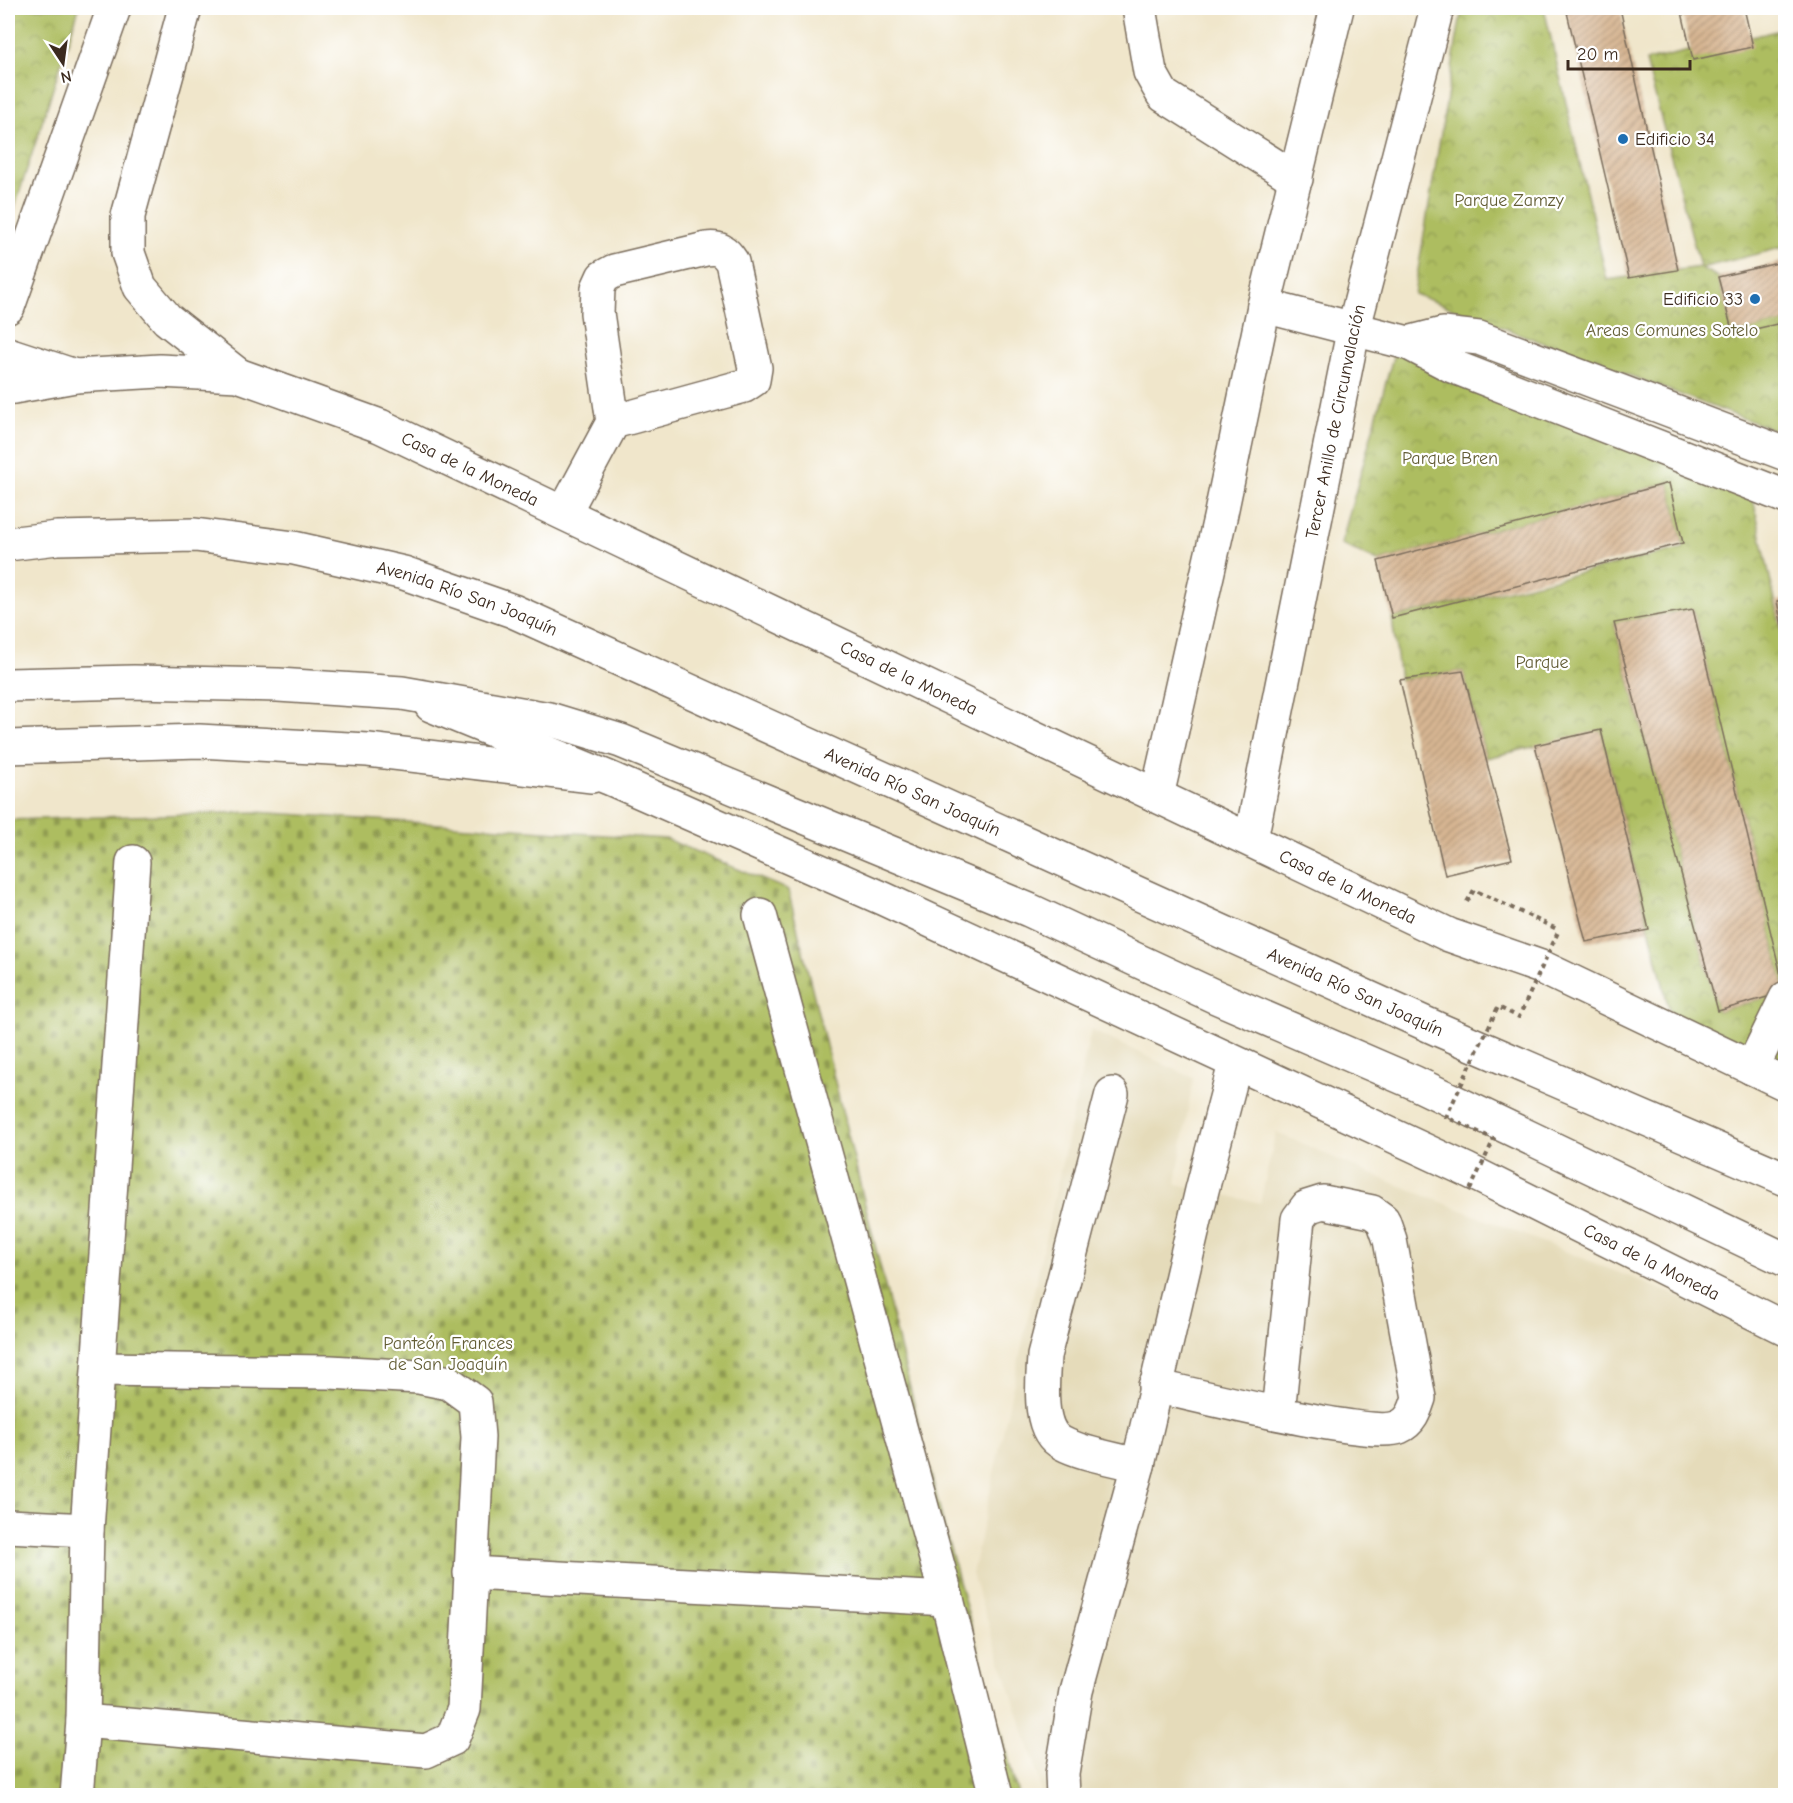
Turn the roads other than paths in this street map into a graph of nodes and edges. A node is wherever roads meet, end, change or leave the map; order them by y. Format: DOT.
graph roads {
  1 [pos="114,8"];
  2 [pos="185,8"];
  3 [pos="1139,8"];
  4 [pos="1336,8"];
  5 [pos="1437,8"];
  6 [pos="1296,179"];
  7 [pos="1264,306"];
  8 [pos="8,307"];
  9 [pos="1354,327"];
  10 [pos="1408,343"];
  11 [pos="8,354"];
  12 [pos="238,375"];
  13 [pos="75,376"];
  14 [pos="8,388"];
  15 [pos="613,422"];
  16 [pos="1785,454"];
  17 [pos="1785,497"];
  18 [pos="564,513"];
  19 [pos="8,544"];
  20 [pos="8,685"];
  21 [pos="402,693"];
  22 [pos="8,747"];
  23 [pos="609,778"];
  24 [pos="1157,796"];
  25 [pos="1251,838"];
  26 [pos="133,862"];
  27 [pos="760,915"];
  28 [pos="1785,998"];
  29 [pos="1235,1064"];
  30 [pos="1752,1068"];
  31 [pos="1785,1084"];
  32 [pos="1112,1094"];
  33 [pos="1785,1179"];
  34 [pos="1785,1260"];
  35 [pos="1785,1329"];
  36 [pos="99,1369"];
  37 [pos="1155,1386"];
  38 [pos="1278,1413"];
  39 [pos="1138,1465"];
  40 [pos="8,1526"];
  41 [pos="87,1530"];
  42 [pos="470,1573"];
  43 [pos="947,1599"];
  44 [pos="83,1720"];
  45 [pos="77,1796"];
  46 [pos="996,1796"];
  47 [pos="1063,1796"];
  1 -- 8 [label="main road"];
  2 -- 12 [label="main road"];
  3 -- 6 [label="main road"];
  4 -- 6 [label="main road"];
  5 -- 9 [label="main road, Tercer Anillo de Circunvalación"];
  6 -- 7 [label="main road"];
  7 -- 9 [label="main road"];
  7 -- 24 [label="main road"];
  9 -- 10 [label="main road"];
  9 -- 25 [label="main road, Tercer Anillo de Circunvalación"];
  10 -- 16 [label="main road"];
  10 -- 17 [label="main road"];
  11 -- 13 [label="main road"];
  12 -- 13 [label="main road, Casa de la Moneda"];
  12 -- 18 [label="main road, Casa de la Moneda"];
  13 -- 14 [label="main road, Casa de la Moneda"];
  15 -- 15 [label="main road"];
  15 -- 18 [label="main road"];
  18 -- 24 [label="main road, Casa de la Moneda"];
  19 -- 33 [label="main road, Avenida Río San Joaquín"];
  20 -- 21 [label="main road"];
  21 -- 23 [label="main road, Casa de la Moneda"];
  21 -- 34 [label="main road"];
  22 -- 23 [label="main road"];
  23 -- 29 [label="main road, Casa de la Moneda"];
  24 -- 25 [label="main road, Casa de la Moneda"];
  25 -- 30 [label="main road, Casa de la Moneda"];
  26 -- 36 [label="main road"];
  27 -- 43 [label="main road"];
  28 -- 30 [label="main road"];
  29 -- 35 [label="main road, Casa de la Moneda"];
  29 -- 37 [label="main road"];
  30 -- 31 [label="main road, Casa de la Moneda"];
  32 -- 39 [label="main road"];
  36 -- 41 [label="main road"];
  36 -- 42 [label="main road"];
  37 -- 38 [label="main road"];
  37 -- 39 [label="main road"];
  38 -- 38 [label="main road"];
  39 -- 47 [label="main road"];
  40 -- 41 [label="main road"];
  41 -- 44 [label="main road"];
  42 -- 43 [label="main road"];
  42 -- 44 [label="main road"];
  43 -- 46 [label="main road"];
  44 -- 45 [label="main road"];
}
